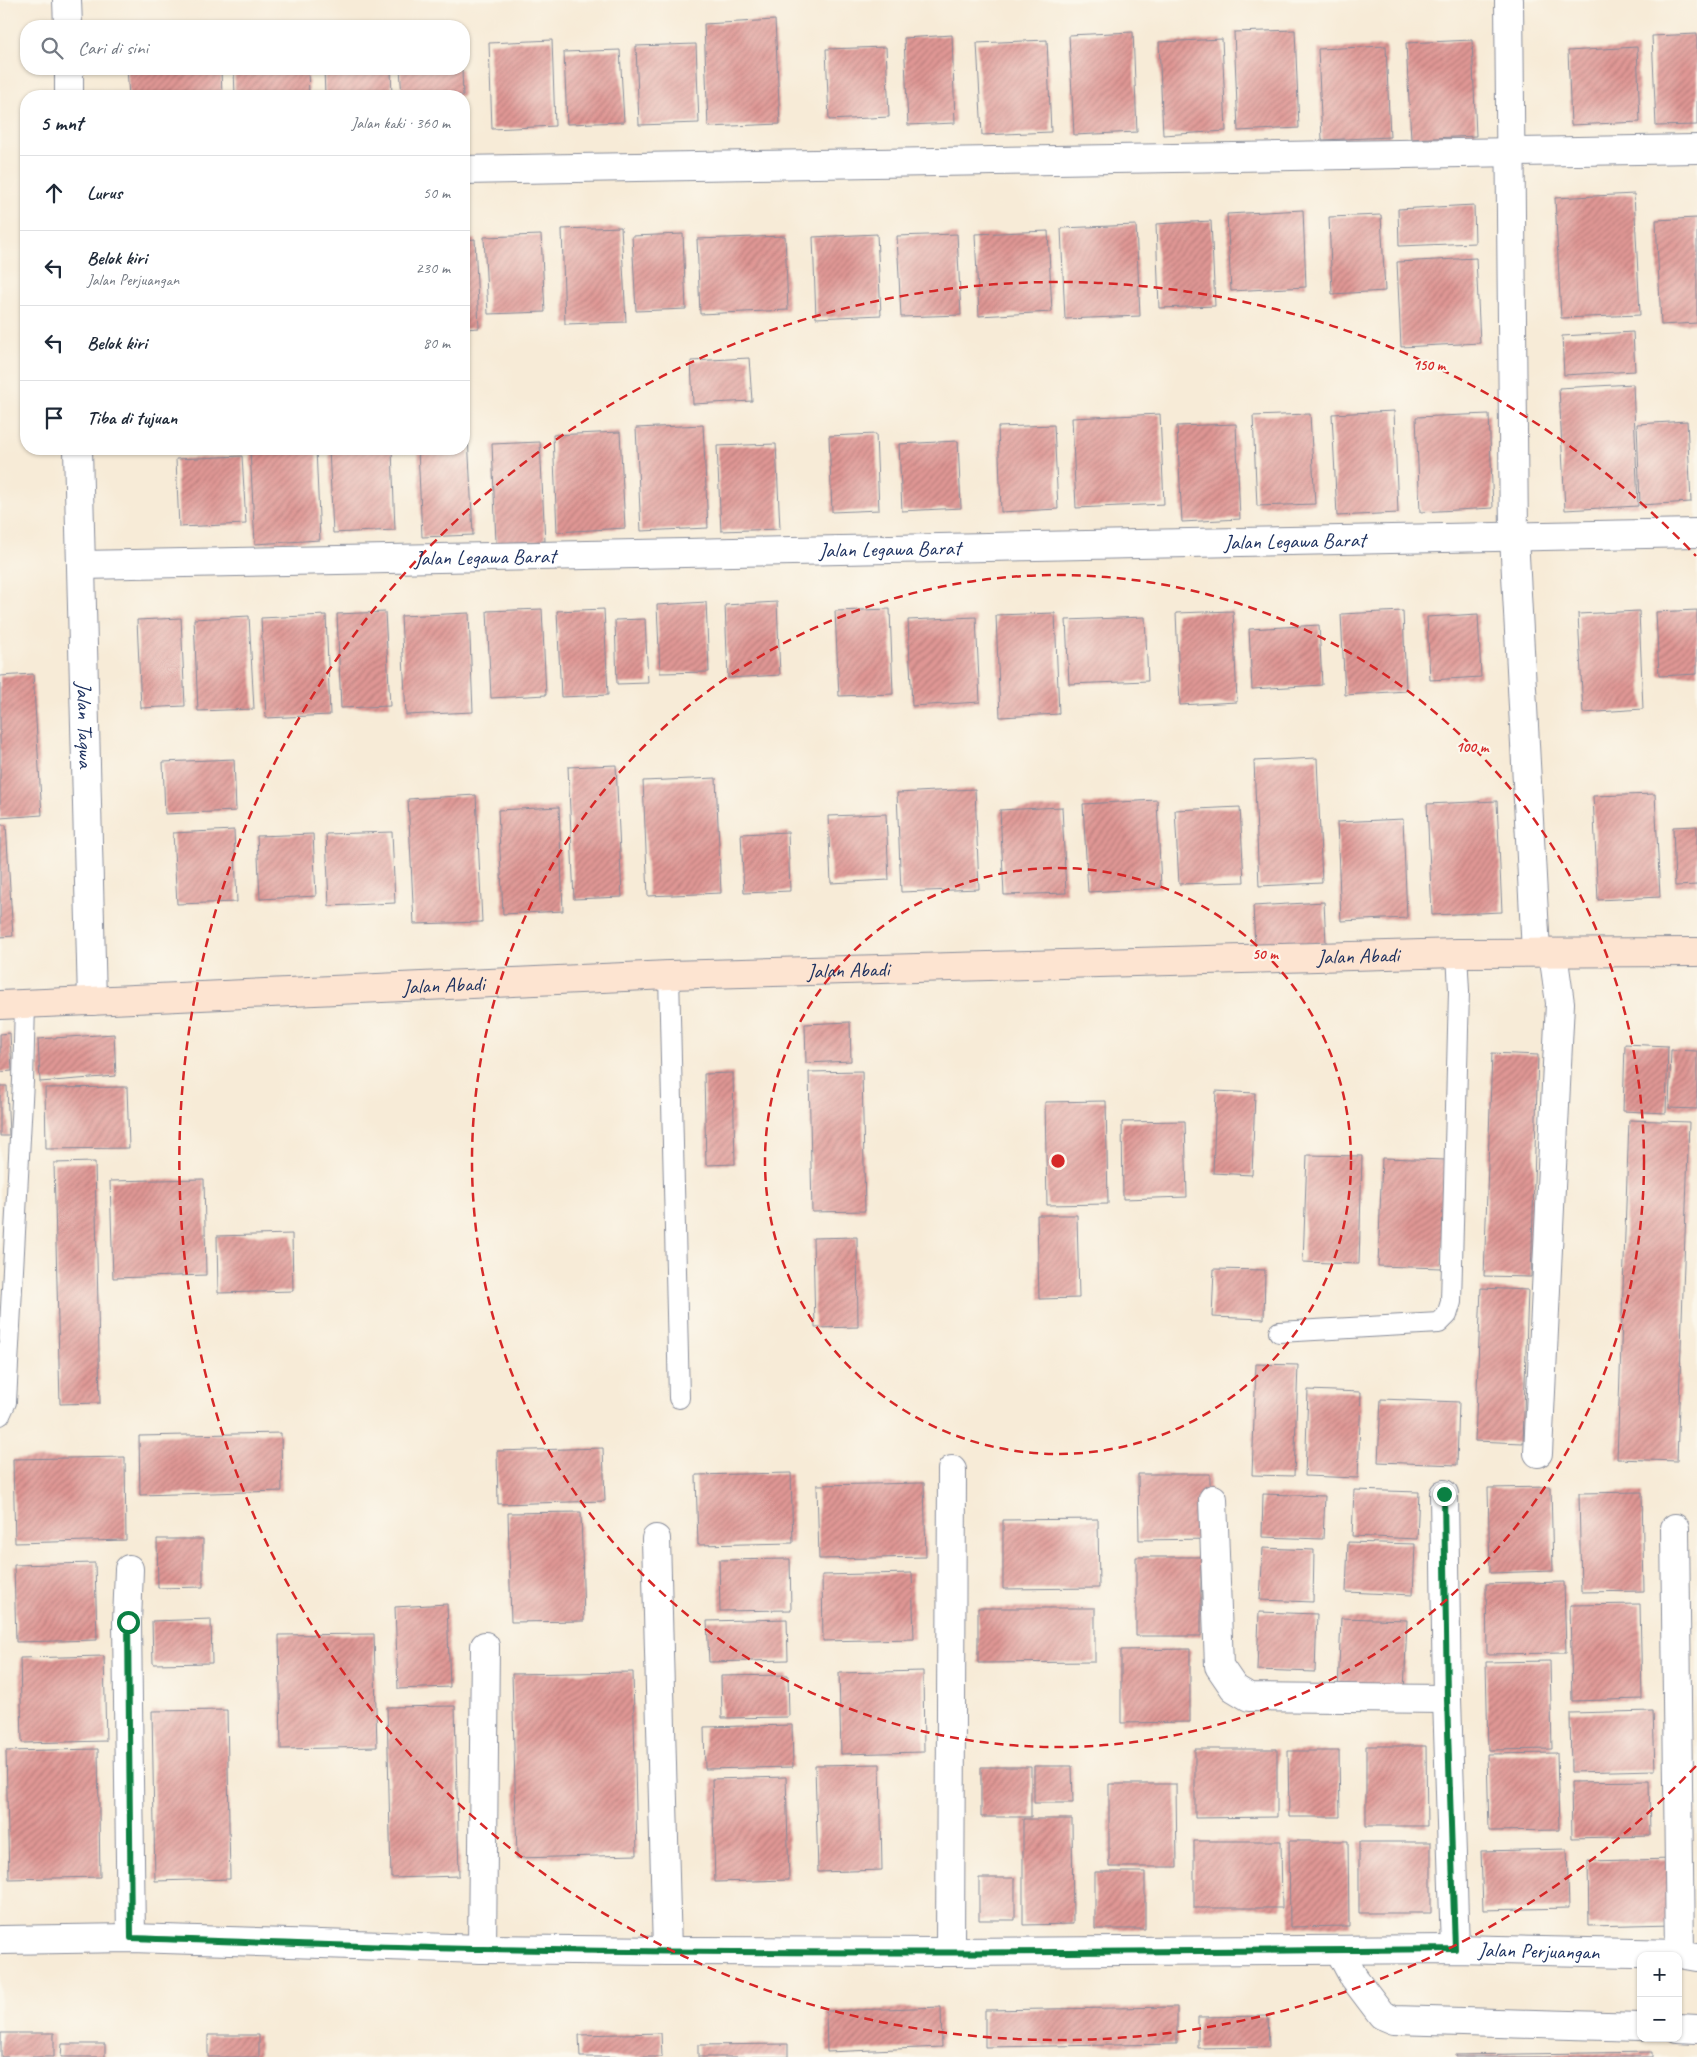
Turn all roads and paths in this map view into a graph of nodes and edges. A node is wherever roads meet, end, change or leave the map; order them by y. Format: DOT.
graph roads {
  1 [pos="67,0"];
  2 [pos="1509,0"];
  3 [pos="68,20"];
  4 [pos="69,75"];
  5 [pos="70,90"];
  6 [pos="1697,150"];
  7 [pos="1511,152"];
  8 [pos="470,170"];
  9 [pos="78,455"];
  10 [pos="1697,533"];
  11 [pos="1514,537"];
  12 [pos="81,565"];
  13 [pos="1544,952"];
  14 [pos="1697,952"];
  15 [pos="1456,954"];
  16 [pos="669,975"];
  17 [pos="92,1001"];
  18 [pos="12,1004"];
  19 [pos="1279,1332"];
  20 [pos="680,1398"];
  21 [pos="0,1416"];
  22 [pos="1538,1452"];
  23 [pos="952,1470"];
  24 [pos="1444,1494"];
  25 [pos="1213,1499"];
  26 [pos="1675,1528"];
  27 [pos="656,1539"];
  28 [pos="129,1568"];
  29 [pos="485,1646"];
  30 [pos="1447,1699"];
  31 [pos="131,1938"];
  32 [pos="0,1940"];
  33 [pos="482,1949"];
  34 [pos="1455,1949"];
  35 [pos="1339,1950"];
  36 [pos="667,1951"];
  37 [pos="950,1952"];
  38 [pos="1689,1956"];
  39 [pos="1637,2027"];
  40 [pos="1682,2028"];
  41 [pos="1697,2029"];
  1 -- 3 [label="street"];
  2 -- 7 [label="street"];
  4 -- 5 [label="street"];
  6 -- 7 [label="street"];
  7 -- 8 [label="street"];
  7 -- 11 [label="street"];
  9 -- 12 [label="street, Jalan Taqwa"];
  10 -- 11 [label="street, Jalan Legawa Barat"];
  11 -- 12 [label="street, Jalan Legawa Barat"];
  11 -- 13 [label="street"];
  12 -- 17 [label="street, Jalan Taqwa"];
  13 -- 14 [label="street, Jalan Abadi"];
  13 -- 15 [label="street, Jalan Abadi"];
  13 -- 22 [label="street"];
  15 -- 16 [label="street, Jalan Abadi"];
  15 -- 19 [label="lane"];
  16 -- 17 [label="street, Jalan Abadi"];
  16 -- 20 [label="lane"];
  17 -- 18 [label="street, Jalan Abadi"];
  18 -- 21 [label="lane"];
  23 -- 37 [label="street"];
  24 -- 30 [label="street"];
  25 -- 30 [label="street"];
  26 -- 38 [label="street"];
  27 -- 36 [label="street"];
  28 -- 31 [label="street"];
  29 -- 33 [label="street"];
  30 -- 34 [label="street"];
  31 -- 32 [label="street, Jalan Perjuangan"];
  31 -- 33 [label="street, Jalan Perjuangan"];
  33 -- 36 [label="street, Jalan Perjuangan"];
  34 -- 35 [label="street, Jalan Perjuangan"];
  34 -- 38 [label="street, Jalan Perjuangan"];
  35 -- 37 [label="street, Jalan Perjuangan"];
  35 -- 39 [label="street"];
  36 -- 37 [label="street, Jalan Perjuangan"];
  40 -- 41 [label="street"];
}
